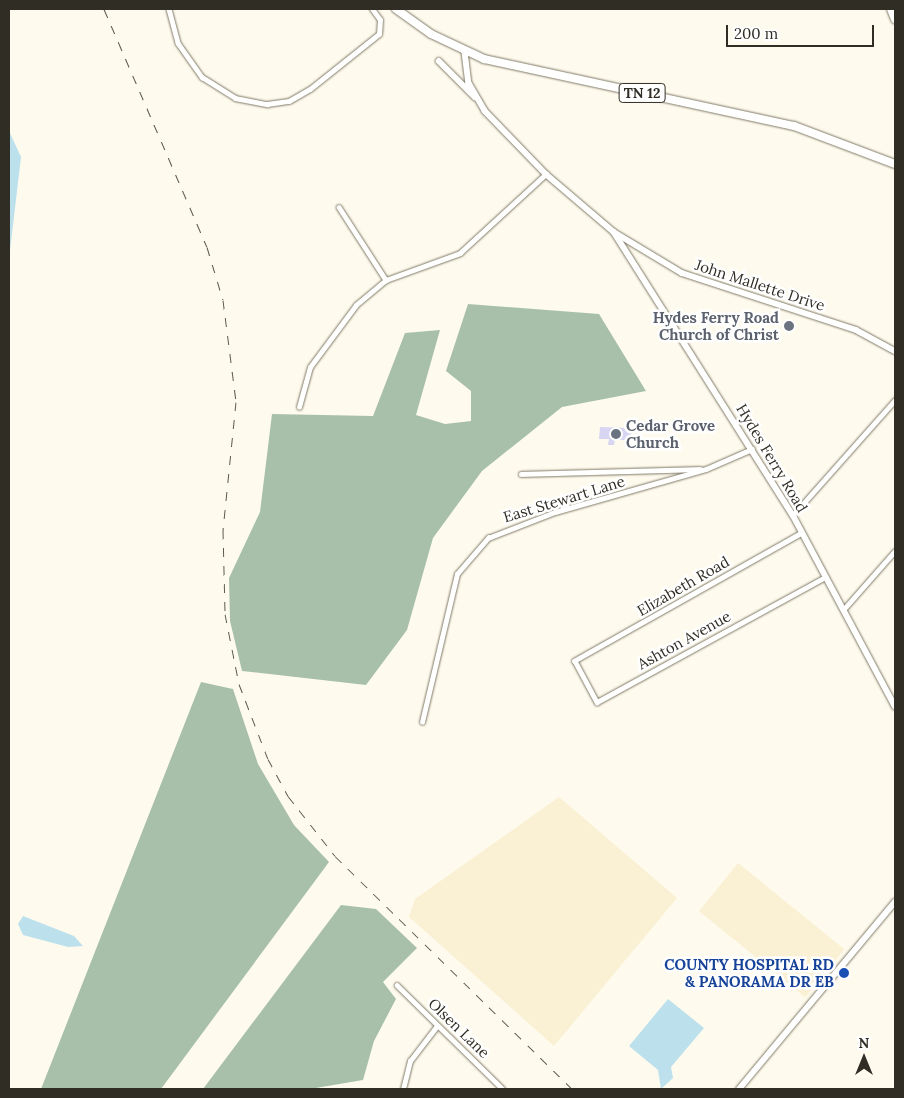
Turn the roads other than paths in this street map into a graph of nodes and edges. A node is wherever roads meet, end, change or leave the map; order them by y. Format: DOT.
graph roads {
  1 [pos="169,9"];
  2 [pos="372,9"];
  3 [pos="396,9"];
  4 [pos="891,9"];
  5 [pos="895,18"];
  6 [pos="465,52"];
  7 [pos="440,60"];
  8 [pos="478,100"];
  9 [pos="895,164"];
  10 [pos="546,174"];
  11 [pos="339,207"];
  12 [pos="614,232"];
  13 [pos="386,280"];
  14 [pos="895,351"];
  15 [pos="895,400"];
  16 [pos="299,407"];
  17 [pos="752,448"];
  18 [pos="706,469"];
  19 [pos="521,474"];
  20 [pos="793,515"];
  21 [pos="802,533"];
  22 [pos="895,551"];
  23 [pos="825,577"];
  24 [pos="844,609"];
  25 [pos="577,660"];
  26 [pos="895,705"];
  27 [pos="422,722"];
  28 [pos="895,902"];
  29 [pos="397,985"];
  30 [pos="437,1026"];
  31 [pos="403,1089"];
  32 [pos="503,1089"];
  33 [pos="739,1089"];
  1 -- 2 [label="street"];
  3 -- 6 [label="main road, TN 12"];
  4 -- 5 [label="main road"];
  6 -- 8 [label="street"];
  6 -- 9 [label="main road, TN 12"];
  7 -- 8 [label="street"];
  8 -- 10 [label="street"];
  10 -- 12 [label="street"];
  10 -- 13 [label="street"];
  11 -- 13 [label="street"];
  12 -- 14 [label="street, John Mallette Drive"];
  12 -- 17 [label="street, Hydes Ferry Road"];
  13 -- 16 [label="street"];
  15 -- 20 [label="street"];
  17 -- 18 [label="street, East Stewart Lane"];
  17 -- 20 [label="street, Hydes Ferry Road"];
  18 -- 19 [label="street"];
  18 -- 27 [label="street, East Stewart Lane"];
  20 -- 21 [label="street, Hydes Ferry Road"];
  21 -- 23 [label="street, Hydes Ferry Road"];
  21 -- 25 [label="street, Elizabeth Road"];
  22 -- 24 [label="street"];
  23 -- 24 [label="street, Hydes Ferry Road"];
  23 -- 25 [label="street, Ashton Avenue"];
  24 -- 26 [label="street, Hydes Ferry Road"];
  28 -- 33 [label="main road"];
  29 -- 30 [label="street, Olsen Lane"];
  30 -- 31 [label="street"];
  30 -- 32 [label="street, Olsen Lane"];
}
